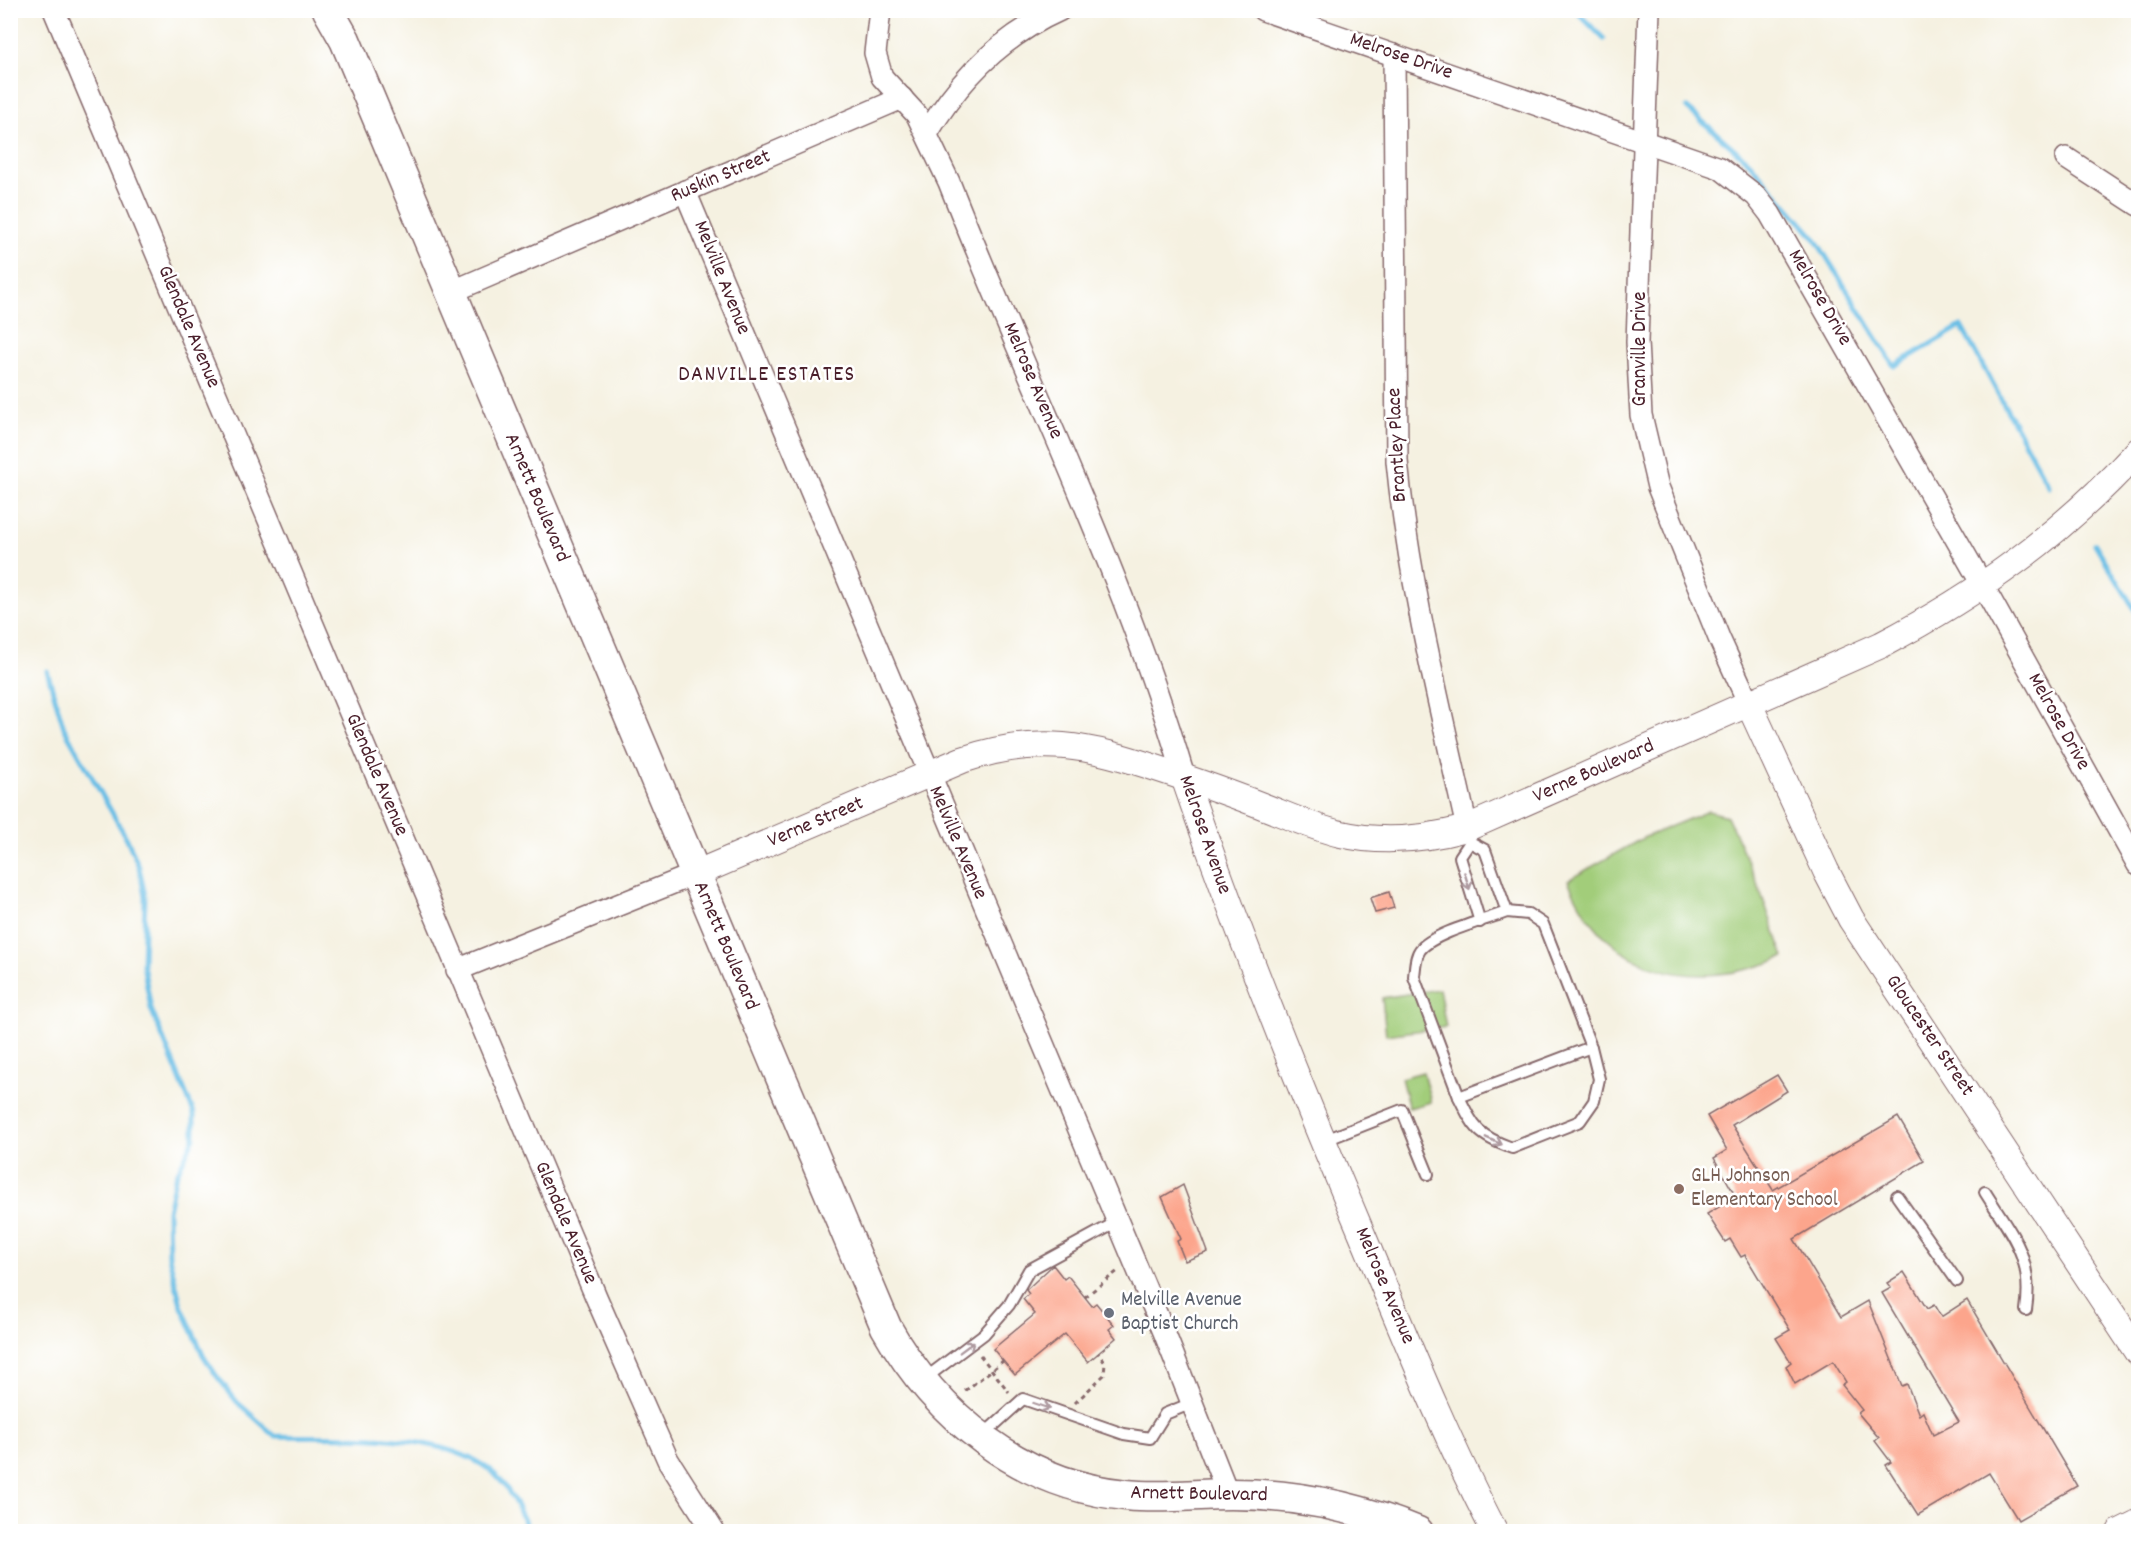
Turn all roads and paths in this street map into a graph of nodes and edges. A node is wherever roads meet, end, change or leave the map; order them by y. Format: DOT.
graph roads {
  1 [pos="54,10"];
  2 [pos="328,10"];
  3 [pos="880,10"];
  4 [pos="1060,10"];
  5 [pos="1263,10"];
  6 [pos="1649,10"];
  7 [pos="1394,55"];
  8 [pos="902,98"];
  9 [pos="928,132"];
  10 [pos="1645,142"];
  11 [pos="2066,158"];
  12 [pos="685,192"];
  13 [pos="2139,205"];
  14 [pos="449,293"];
  15 [pos="2139,451"];
  16 [pos="1983,586"];
  17 [pos="1749,704"];
  18 [pos="928,775"];
  19 [pos="1184,777"];
  20 [pos="1468,835"];
  21 [pos="2139,865"];
  22 [pos="694,874"];
  23 [pos="1507,912"];
  24 [pos="1480,922"];
  25 [pos="458,970"];
  26 [pos="1591,1047"];
  27 [pos="1460,1096"];
  28 [pos="1323,1141"];
  29 [pos="1428,1174"];
  30 [pos="1985,1192"];
  31 [pos="1897,1196"];
  32 [pos="1117,1222"];
  33 [pos="1135,1263"];
  34 [pos="1958,1281"];
  35 [pos="1085,1297"];
  36 [pos="2026,1310"];
  37 [pos="972,1343"];
  38 [pos="1098,1353"];
  39 [pos="2139,1353"];
  40 [pos="1003,1361"];
  41 [pos="990,1371"];
  42 [pos="921,1382"];
  43 [pos="1018,1403"];
  44 [pos="1192,1403"];
  45 [pos="945,1408"];
  46 [pos="1064,1413"];
  47 [pos="980,1438"];
  48 [pos="1228,1494"];
  49 [pos="2139,1523"];
  50 [pos="714,1532"];
  51 [pos="1418,1532"];
  52 [pos="1495,1532"];
  53 [pos="2120,1532"];
  1 -- 25 [label="street, Glendale Avenue"];
  2 -- 14 [label="main road, Arnett Boulevard"];
  3 -- 8 [label="street"];
  4 -- 9 [label="street"];
  5 -- 7 [label="street, Melrose Drive"];
  6 -- 10 [label="street, Granville Drive"];
  7 -- 10 [label="street, Melrose Drive"];
  7 -- 20 [label="street, Brantley Place"];
  8 -- 9 [label="street"];
  8 -- 12 [label="street, Ruskin Street"];
  9 -- 19 [label="street, Melrose Avenue"];
  10 -- 16 [label="street, Melrose Drive"];
  10 -- 17 [label="street, Granville Drive"];
  11 -- 13 [label="street"];
  12 -- 14 [label="street, Ruskin Street"];
  12 -- 18 [label="street, Melville Avenue"];
  14 -- 22 [label="main road, Arnett Boulevard"];
  15 -- 16 [label="street, Verne Boulevard"];
  16 -- 17 [label="street, Verne Boulevard"];
  16 -- 21 [label="street, Melrose Drive"];
  17 -- 20 [label="street, Verne Boulevard"];
  17 -- 39 [label="street, Gloucester Street"];
  18 -- 19 [label="street, Verne Street"];
  18 -- 22 [label="street, Verne Street"];
  18 -- 32 [label="street, Melville Avenue"];
  19 -- 20 [label="street, Verne Boulevard"];
  19 -- 28 [label="street, Melrose Avenue"];
  20 -- 23 [label="lane"];
  20 -- 24 [label="lane, one-way"];
  22 -- 25 [label="street, Verne Street"];
  22 -- 42 [label="main road, Arnett Boulevard"];
  23 -- 24 [label="lane"];
  23 -- 26 [label="lane"];
  24 -- 27 [label="lane"];
  25 -- 50 [label="street, Glendale Avenue"];
  26 -- 27 [label="lane"];
  27 -- 26 [label="lane, one-way"];
  28 -- 29 [label="lane"];
  28 -- 52 [label="street, Melrose Avenue"];
  30 -- 36 [label="lane"];
  31 -- 34 [label="lane"];
  32 -- 33 [label="street, Melville Avenue"];
  32 -- 37 [label="lane"];
  33 -- 35 [label="path"];
  33 -- 44 [label="street, Melville Avenue"];
  37 -- 41 [label="path"];
  42 -- 37 [label="lane, one-way"];
  38 -- 46 [label="path"];
  40 -- 41 [label="path"];
  41 -- 43 [label="path"];
  41 -- 45 [label="path"];
  42 -- 45 [label="main road, Arnett Boulevard"];
  43 -- 46 [label="lane, one-way"];
  43 -- 47 [label="lane"];
  44 -- 46 [label="lane"];
  44 -- 48 [label="street, Melville Avenue"];
  45 -- 47 [label="main road, Arnett Boulevard"];
  47 -- 48 [label="main road, Arnett Boulevard"];
  48 -- 51 [label="main road, Arnett Boulevard"];
  49 -- 53 [label="street"];
}
